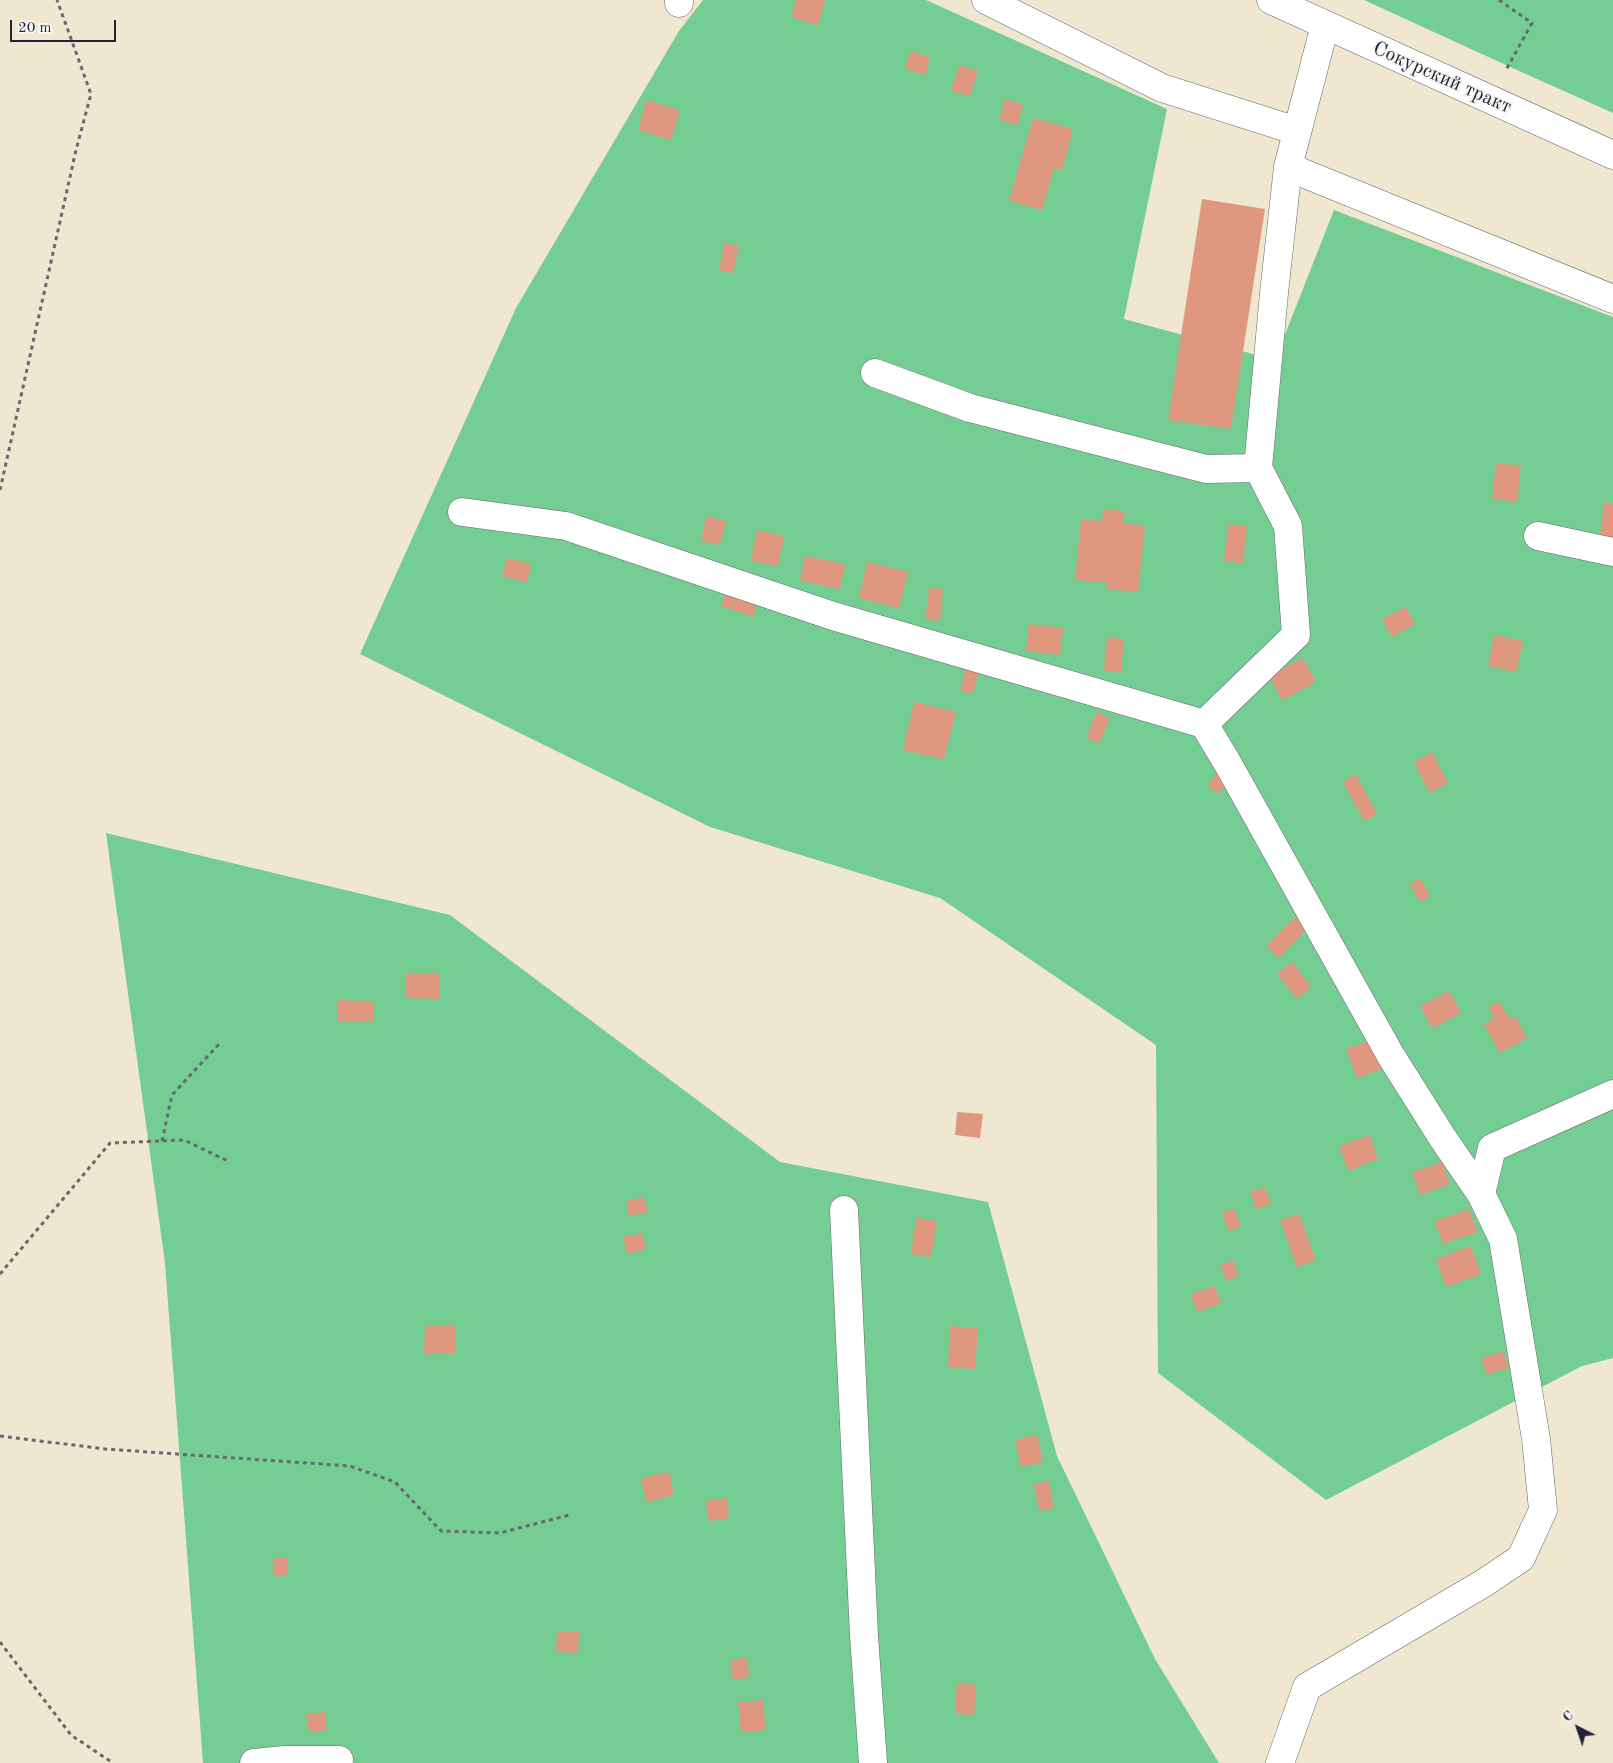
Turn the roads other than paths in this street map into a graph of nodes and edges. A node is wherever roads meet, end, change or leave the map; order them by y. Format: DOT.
graph roads {
  1 [pos="986,0"];
  2 [pos="1271,0"];
  3 [pos="1325,24"];
  4 [pos="1297,131"];
  5 [pos="1613,155"];
  6 [pos="1288,167"];
  7 [pos="1613,299"];
  8 [pos="875,373"];
  9 [pos="1258,468"];
  10 [pos="462,512"];
  11 [pos="1538,536"];
  12 [pos="1613,552"];
  13 [pos="1204,724"];
  14 [pos="1613,1094"];
  15 [pos="1481,1194"];
  16 [pos="844,1210"];
  17 [pos="339,1760"];
  18 [pos="254,1763"];
  19 [pos="873,1763"];
  20 [pos="1280,1763"];
  1 -- 4 [label="street"];
  2 -- 3 [label="street, Сокурский тракт"];
  3 -- 4 [label="street"];
  3 -- 5 [label="street, Сокурский тракт"];
  4 -- 6 [label="street"];
  6 -- 7 [label="street"];
  6 -- 9 [label="street"];
  8 -- 9 [label="street"];
  9 -- 13 [label="street"];
  10 -- 13 [label="street"];
  11 -- 12 [label="street"];
  13 -- 15 [label="street"];
  14 -- 15 [label="street"];
  15 -- 20 [label="street"];
  16 -- 19 [label="street"];
  17 -- 18 [label="street"];
}
